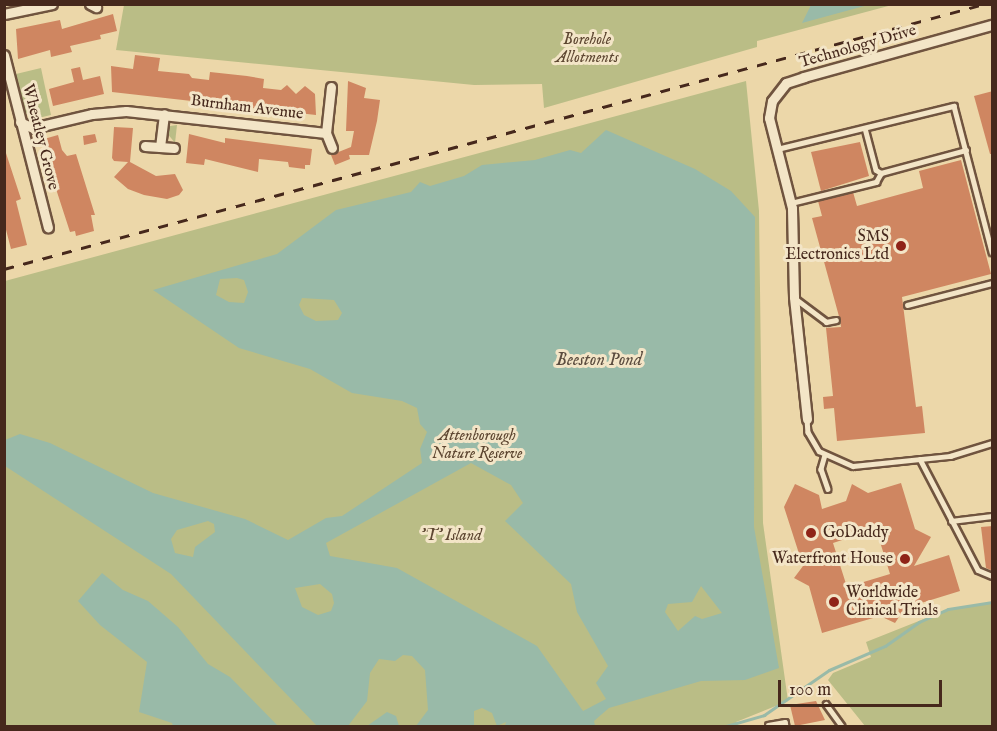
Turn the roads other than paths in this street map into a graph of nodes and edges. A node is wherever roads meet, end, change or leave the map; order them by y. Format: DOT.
graph roads {
  1 [pos="52,4"];
  2 [pos="4,14"];
  3 [pos="993,25"];
  4 [pos="4,55"];
  5 [pos="331,87"];
  6 [pos="164,114"];
  7 [pos="20,122"];
  8 [pos="865,128"];
  9 [pos="326,133"];
  10 [pos="145,146"];
  11 [pos="160,147"];
  12 [pos="174,148"];
  13 [pos="332,148"];
  14 [pos="777,149"];
  15 [pos="966,150"];
  16 [pos="881,172"];
  17 [pos="791,203"];
  18 [pos="48,227"];
  19 [pos="993,252"];
  20 [pos="993,283"];
  21 [pos="794,297"];
  22 [pos="907,305"];
  23 [pos="836,320"];
  24 [pos="807,419"];
  25 [pos="993,443"];
  26 [pos="825,455"];
  27 [pos="920,459"];
  28 [pos="828,489"];
  29 [pos="993,516"];
  30 [pos="951,521"];
  31 [pos="993,576"];
  32 [pos="826,704"];
  33 [pos="768,725"];
  34 [pos="786,726"];
  35 [pos="842,726"];
  1 -- 2 [label="street"];
  3 -- 14 [label="street, Technology Drive"];
  4 -- 7 [label="street, Wheatley Grove"];
  5 -- 9 [label="street, Burnham Avenue"];
  6 -- 7 [label="street, Burnham Avenue"];
  6 -- 9 [label="street, Burnham Avenue"];
  6 -- 11 [label="street"];
  7 -- 18 [label="street, Wheatley Grove"];
  8 -- 14 [label="lane"];
  8 -- 15 [label="lane"];
  8 -- 16 [label="lane"];
  9 -- 13 [label="street, Burnham Avenue"];
  10 -- 11 [label="street"];
  11 -- 12 [label="street"];
  14 -- 17 [label="street, Technology Drive"];
  15 -- 16 [label="lane"];
  15 -- 19 [label="lane"];
  16 -- 17 [label="lane"];
  17 -- 21 [label="street, Technology Drive"];
  20 -- 22 [label="lane"];
  21 -- 23 [label="lane"];
  21 -- 24 [label="street, Technology Drive"];
  24 -- 26 [label="lane"];
  25 -- 27 [label="lane"];
  26 -- 27 [label="lane"];
  26 -- 28 [label="lane"];
  27 -- 30 [label="lane"];
  29 -- 30 [label="lane"];
  30 -- 31 [label="lane"];
  32 -- 35 [label="lane"];
  33 -- 34 [label="lane"];
}
